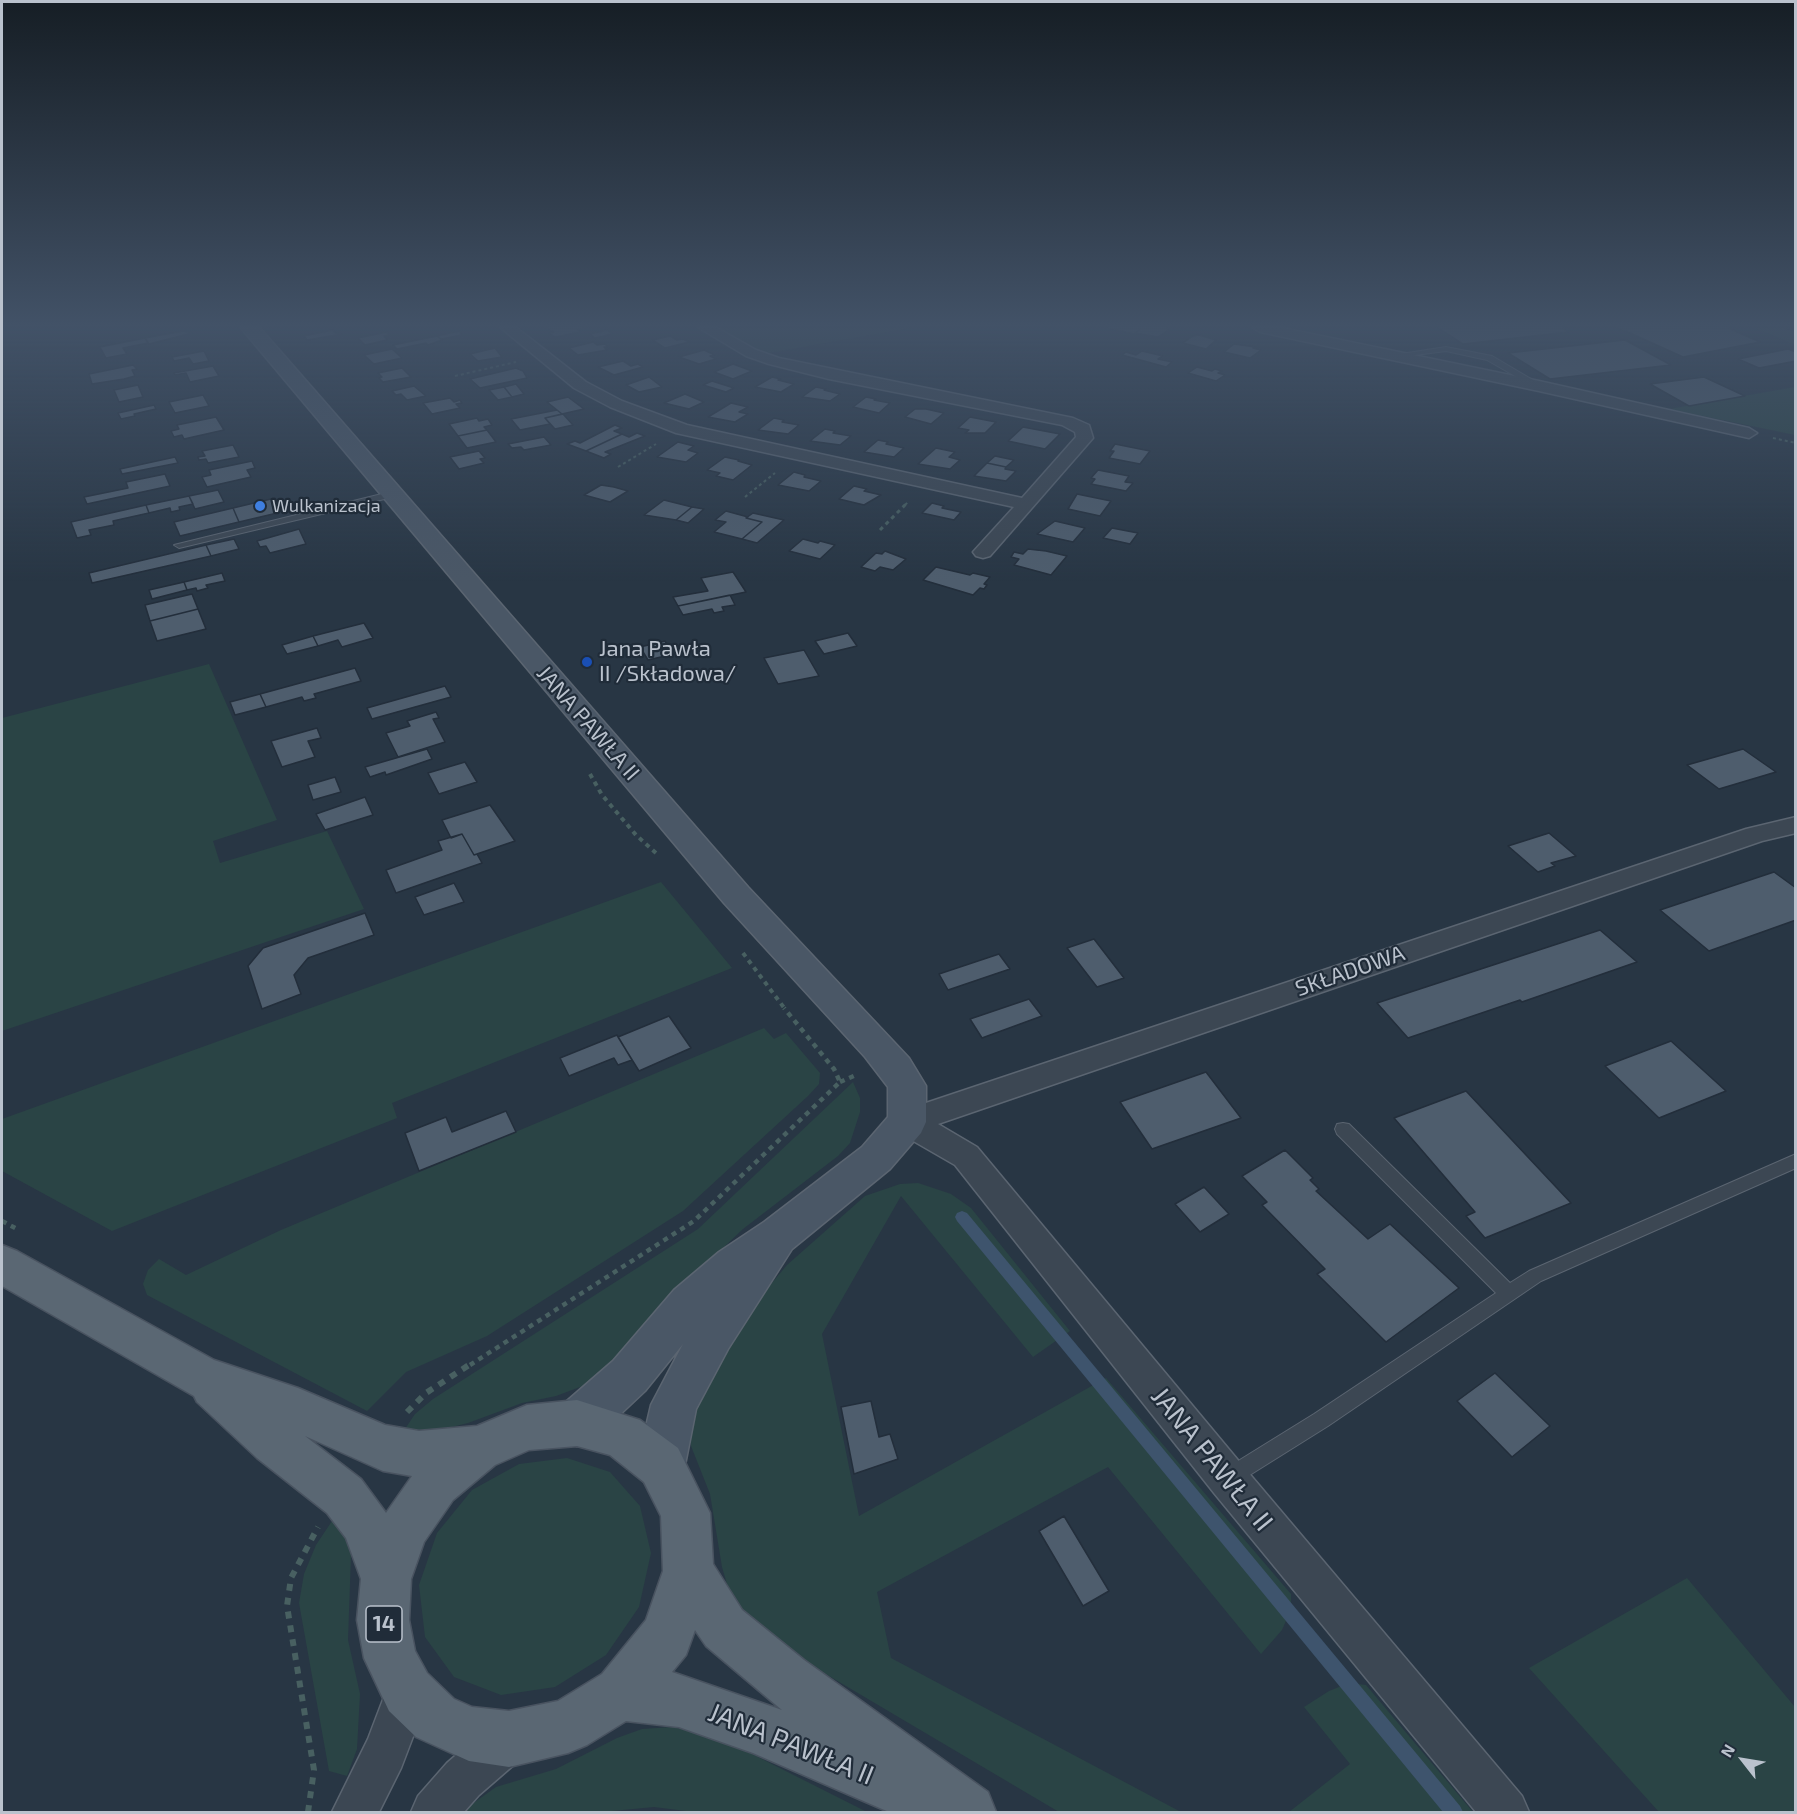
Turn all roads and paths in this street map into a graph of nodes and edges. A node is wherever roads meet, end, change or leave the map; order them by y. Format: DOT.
graph roads {
  1 [pos="323,413"];
  2 [pos="639,413"];
  3 [pos="1025,413"];
  4 [pos="1658,413"];
  5 [pos="682,429"];
  6 [pos="1749,433"];
  7 [pos="796,455"];
  8 [pos="618,467"];
  9 [pos="928,483"];
  10 [pos="394,494"];
  11 [pos="746,497"];
  12 [pos="1026,504"];
  13 [pos="880,530"];
  14 [pos="179,545"];
  15 [pos="983,552"];
  16 [pos="586,768"];
  17 [pos="1796,825"];
  18 [pos="658,855"];
  19 [pos="738,946"];
  20 [pos="907,1122"];
  21 [pos="1343,1129"];
  22 [pos="1796,1160"];
  23 [pos="2,1221"];
  24 [pos="779,1235"];
  25 [pos="12,1248"];
  26 [pos="1508,1293"];
  27 [pos="202,1378"];
  28 [pos="577,1423"];
  29 [pos="383,1448"];
  30 [pos="478,1449"];
  31 [pos="661,1465"];
  32 [pos="1228,1479"];
  33 [pos="344,1496"];
  34 [pos="688,1571"];
  35 [pos="386,1579"];
  36 [pos="408,1692"];
  37 [pos="621,1693"];
  38 [pos="508,1739"];
  39 [pos="308,1812"];
  40 [pos="355,1812"];
  41 [pos="434,1812"];
  42 [pos="956,1812"];
  43 [pos="968,1812"];
  44 [pos="1506,1812"];
  1 -- 10 [label="street, JANA PAWŁA II"];
  2 -- 5 [label="street"];
  3 -- 12 [label="street"];
  4 -- 6 [label="street"];
  5 -- 7 [label="street"];
  5 -- 8 [label="path"];
  7 -- 9 [label="street"];
  7 -- 11 [label="path"];
  9 -- 12 [label="street"];
  9 -- 13 [label="path"];
  10 -- 14 [label="lane"];
  10 -- 20 [label="street, JANA PAWŁA II"];
  12 -- 15 [label="street"];
  16 -- 18 [label="path"];
  17 -- 20 [label="street, SKŁADOWA"];
  19 -- 29 [label="path"];
  20 -- 24 [label="street"];
  20 -- 32 [label="street, JANA PAWŁA II"];
  21 -- 26 [label="lane"];
  22 -- 26 [label="lane"];
  23 -- 25 [label="path"];
  24 -- 28 [label="street"];
  24 -- 31 [label="street"];
  25 -- 27 [label="main road, 14"];
  26 -- 32 [label="lane"];
  27 -- 29 [label="main road, 14"];
  27 -- 33 [label="main road, 14"];
  28 -- 30 [label="main road, 14"];
  28 -- 31 [label="main road, 14"];
  29 -- 30 [label="main road, 14"];
  30 -- 35 [label="main road, 14"];
  31 -- 34 [label="main road, 14"];
  32 -- 44 [label="street, JANA PAWŁA II"];
  33 -- 35 [label="main road, 14"];
  33 -- 39 [label="path"];
  34 -- 37 [label="main road, 14"];
  34 -- 43 [label="main road, JANA PAWŁA II / 14"];
  35 -- 36 [label="main road, 14"];
  36 -- 38 [label="main road, 14"];
  36 -- 40 [label="street"];
  37 -- 38 [label="main road, 14"];
  37 -- 42 [label="main road, JANA PAWŁA II"];
  38 -- 41 [label="street"];
}
